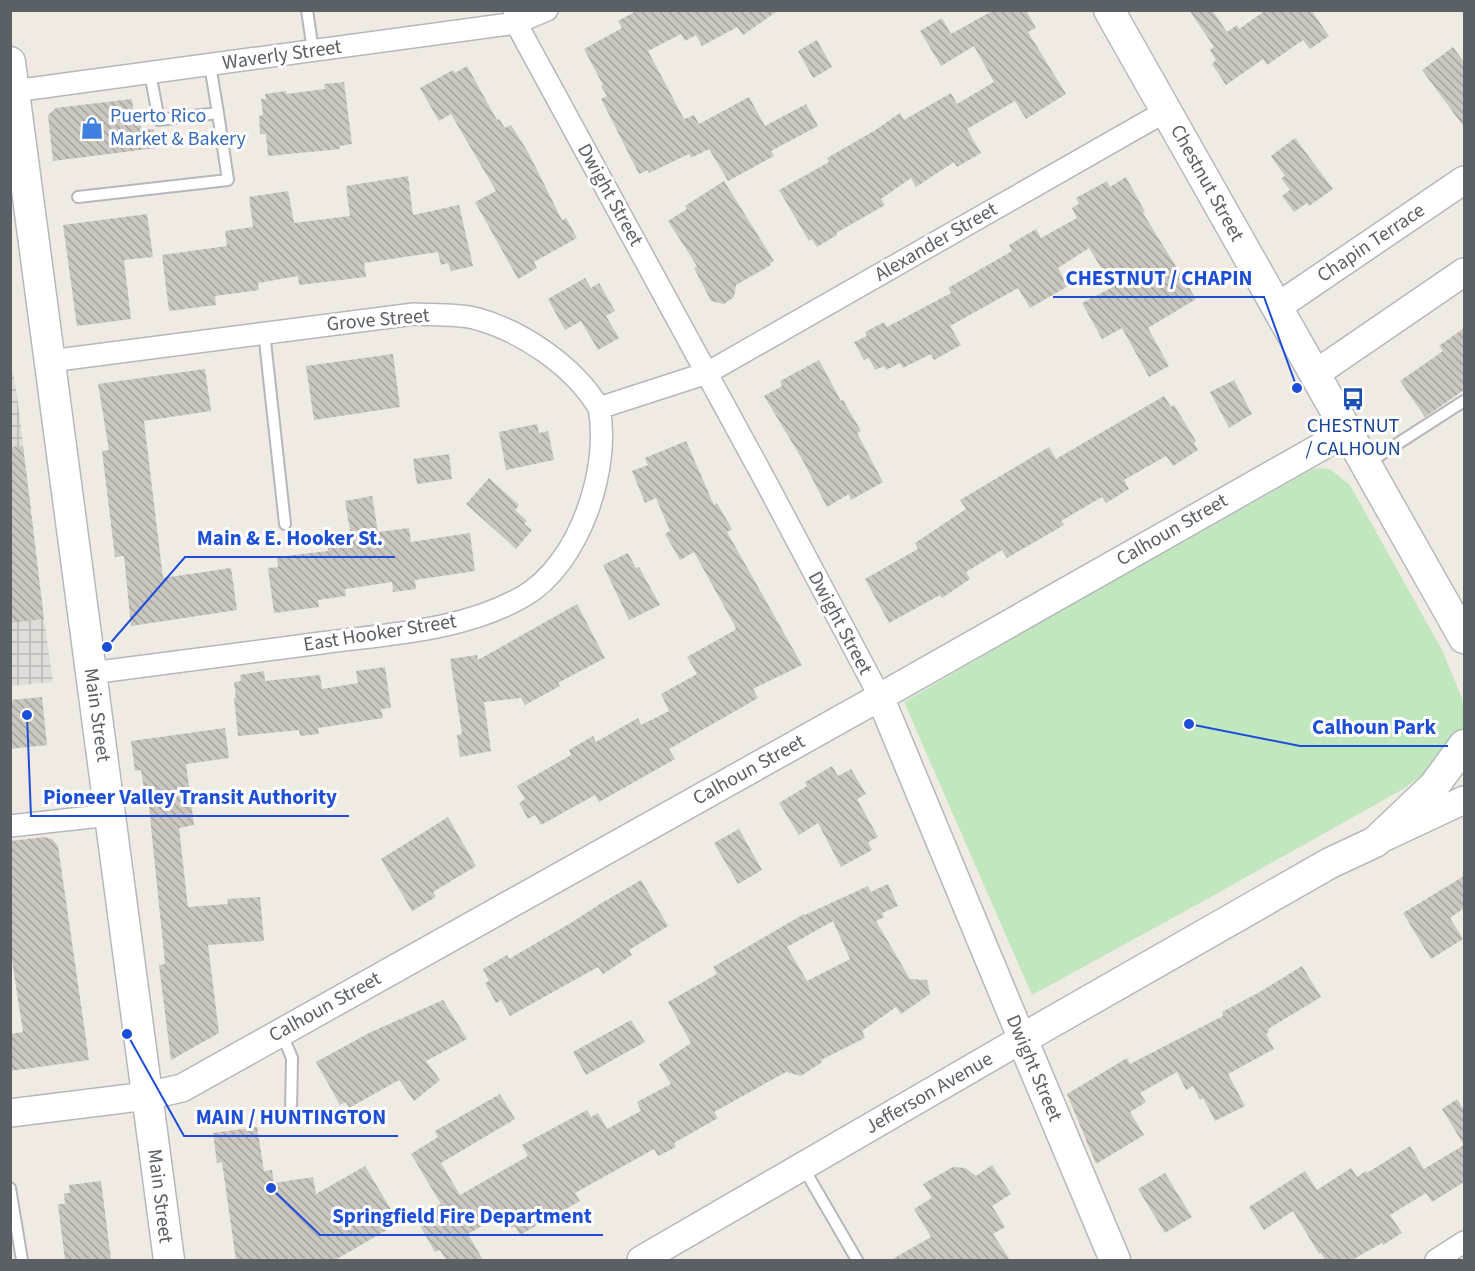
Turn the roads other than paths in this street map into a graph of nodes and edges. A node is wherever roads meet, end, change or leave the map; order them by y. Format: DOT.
graph roads {
  1 [pos="307,10"];
  2 [pos="547,10"];
  3 [pos="1109,10"];
  4 [pos="515,17"];
  5 [pos="313,51"];
  6 [pos="10,62"];
  7 [pos="210,65"];
  8 [pos="150,73"];
  9 [pos="14,91"];
  10 [pos="1166,111"];
  11 [pos="218,113"];
  12 [pos="1464,180"];
  13 [pos="78,197"];
  14 [pos="20,208"];
  15 [pos="1464,272"];
  16 [pos="1277,307"];
  17 [pos="264,332"];
  18 [pos="50,361"];
  19 [pos="706,373"];
  20 [pos="1315,374"];
  21 [pos="1464,400"];
  22 [pos="599,408"];
  23 [pos="1347,432"];
  24 [pos="1366,464"];
  25 [pos="285,524"];
  26 [pos="1464,638"];
  27 [pos="92,673"];
  28 [pos="880,697"];
  29 [pos="1464,745"];
  30 [pos="1464,800"];
  31 [pos="110,815"];
  32 [pos="10,826"];
  33 [pos="1375,842"];
  34 [pos="281,1032"];
  35 [pos="1022,1039"];
  36 [pos="147,1096"];
  37 [pos="10,1113"];
  38 [pos="291,1113"];
  39 [pos="803,1166"];
  40 [pos="10,1188"];
  41 [pos="1464,1242"];
  42 [pos="22,1260"];
  43 [pos="169,1260"];
  44 [pos="641,1260"];
  45 [pos="857,1260"];
  46 [pos="1115,1260"];
  47 [pos="1436,1260"];
  1 -- 5 [label="lane"];
  2 -- 4 [label="street, Waverly Street"];
  3 -- 10 [label="main road, Chestnut Street"];
  4 -- 5 [label="street, Waverly Street"];
  4 -- 19 [label="street, Dwight Street"];
  5 -- 7 [label="street, Waverly Street"];
  6 -- 9 [label="main road, Main Street"];
  7 -- 8 [label="street, Waverly Street"];
  7 -- 11 [label="lane"];
  8 -- 9 [label="street, Waverly Street"];
  8 -- 11 [label="lane"];
  9 -- 14 [label="main road, Main Street"];
  10 -- 16 [label="main road, Chestnut Street"];
  10 -- 19 [label="street, Alexander Street"];
  11 -- 13 [label="lane"];
  12 -- 16 [label="street, Chapin Terrace"];
  14 -- 18 [label="main road, Main Street"];
  15 -- 20 [label="street"];
  16 -- 20 [label="main road, Chestnut Street"];
  17 -- 18 [label="street, Grove Street"];
  17 -- 22 [label="street, Grove Street"];
  17 -- 25 [label="lane"];
  18 -- 27 [label="main road, Main Street"];
  19 -- 22 [label="street"];
  19 -- 28 [label="street, Dwight Street"];
  20 -- 23 [label="main road, Chestnut Street"];
  21 -- 24 [label="lane"];
  22 -- 27 [label="street, East Hooker Street"];
  23 -- 24 [label="main road, Chestnut Street"];
  23 -- 28 [label="street, Calhoun Street"];
  24 -- 26 [label="main road, Chestnut Street"];
  27 -- 31 [label="main road, Main Street"];
  28 -- 34 [label="street, Calhoun Street"];
  28 -- 35 [label="street, Dwight Street"];
  29 -- 33 [label="main road, Jefferson Avenue"];
  30 -- 33 [label="street, Jefferson Avenue"];
  31 -- 32 [label="street"];
  31 -- 36 [label="main road, Main Street"];
  33 -- 35 [label="main road, Jefferson Avenue"];
  34 -- 36 [label="street, Calhoun Street"];
  34 -- 38 [label="lane"];
  35 -- 39 [label="street, Jefferson Avenue"];
  35 -- 46 [label="main road, Dwight Street"];
  36 -- 37 [label="street, Calhoun Street"];
  36 -- 43 [label="main road, Main Street"];
  39 -- 44 [label="street, Jefferson Avenue"];
  39 -- 45 [label="lane"];
  40 -- 42 [label="lane"];
  41 -- 47 [label="street"];
}
